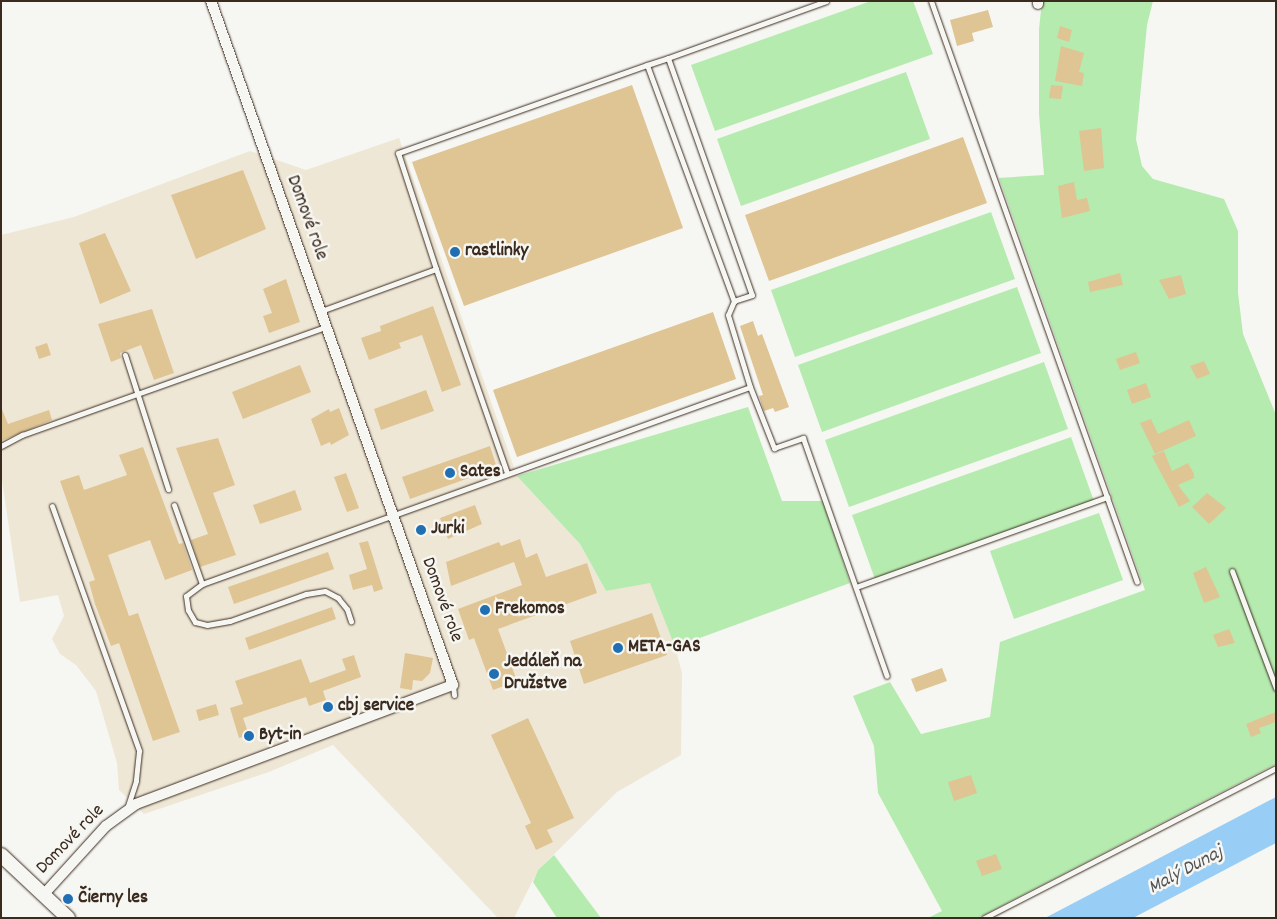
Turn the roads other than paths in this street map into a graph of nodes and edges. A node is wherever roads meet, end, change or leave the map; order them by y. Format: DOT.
graph roads {
  1 [pos="210,1"];
  2 [pos="826,1"];
  3 [pos="931,1"];
  4 [pos="668,58"];
  5 [pos="647,66"];
  6 [pos="436,269"];
  7 [pos="734,302"];
  8 [pos="320,311"];
  9 [pos="326,327"];
  10 [pos="125,355"];
  11 [pos="750,387"];
  12 [pos="137,394"];
  13 [pos="1,446"];
  14 [pos="507,473"];
  15 [pos="168,489"];
  16 [pos="1107,496"];
  17 [pos="174,505"];
  18 [pos="52,506"];
  19 [pos="393,515"];
  20 [pos="1232,571"];
  21 [pos="1137,582"];
  22 [pos="202,584"];
  23 [pos="856,587"];
  24 [pos="351,621"];
  25 [pos="888,676"];
  26 [pos="1276,688"];
  27 [pos="1276,768"];
  28 [pos="127,809"];
  29 [pos="1,854"];
  30 [pos="45,892"];
  31 [pos="68,918"];
  32 [pos="984,918"];
  1 -- 8 [label="street, Domové role"];
  2 -- 4 [label="lane"];
  3 -- 16 [label="lane"];
  4 -- 5 [label="lane"];
  4 -- 7 [label="lane"];
  5 -- 6 [label="lane"];
  5 -- 7 [label="lane"];
  6 -- 8 [label="lane"];
  6 -- 14 [label="lane"];
  7 -- 11 [label="lane"];
  8 -- 9 [label="street, Domové role"];
  9 -- 12 [label="lane"];
  9 -- 19 [label="street, Domové role"];
  10 -- 12 [label="lane"];
  11 -- 14 [label="lane"];
  11 -- 23 [label="lane"];
  12 -- 13 [label="lane"];
  12 -- 15 [label="lane"];
  14 -- 19 [label="lane"];
  16 -- 21 [label="lane"];
  16 -- 23 [label="lane"];
  17 -- 22 [label="lane"];
  18 -- 28 [label="lane"];
  19 -- 22 [label="lane"];
  19 -- 28 [label="street, Domové role"];
  20 -- 26 [label="lane"];
  22 -- 24 [label="lane"];
  23 -- 25 [label="lane"];
  27 -- 32 [label="lane"];
  28 -- 30 [label="street, Domové role"];
  29 -- 30 [label="main road"];
  30 -- 31 [label="main road"];
}
